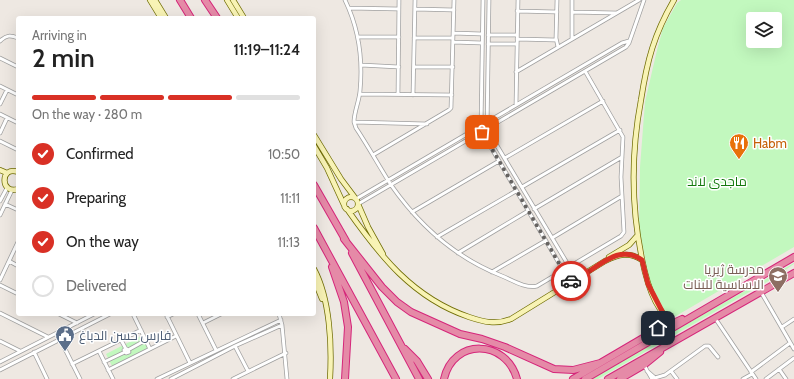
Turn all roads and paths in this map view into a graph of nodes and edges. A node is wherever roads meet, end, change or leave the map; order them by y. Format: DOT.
graph roads {
  1 [pos="150,0"];
  2 [pos="155,0"];
  3 [pos="180,0"];
  4 [pos="206,0"];
  5 [pos="227,0"];
  6 [pos="233,0"];
  7 [pos="345,0"];
  8 [pos="399,0"];
  9 [pos="415,0"];
  10 [pos="454,0"];
  11 [pos="483,0"];
  12 [pos="489,0"];
  13 [pos="518,0"];
  14 [pos="557,0"];
  15 [pos="572,0"];
  16 [pos="638,0"];
  17 [pos="644,0"];
  18 [pos="675,0"];
  19 [pos="349,8"];
  20 [pos="399,9"];
  21 [pos="415,9"];
  22 [pos="454,10"];
  23 [pos="517,11"];
  24 [pos="557,12"];
  25 [pos="572,12"];
  26 [pos="617,13"];
  27 [pos="160,16"];
  28 [pos="165,16"];
  29 [pos="190,16"];
  30 [pos="216,16"];
  31 [pos="237,16"];
  32 [pos="243,16"];
  33 [pos="453,33"];
  34 [pos="482,34"];
  35 [pos="488,35"];
  36 [pos="517,35"];
  37 [pos="16,37"];
  38 [pos="358,37"];
  39 [pos="399,37"];
  40 [pos="414,38"];
  41 [pos="517,39"];
  42 [pos="572,39"];
  43 [pos="453,40"];
  44 [pos="556,40"];
  45 [pos="0,41"];
  46 [pos="629,41"];
  47 [pos="482,43"];
  48 [pos="488,44"];
  49 [pos="517,44"];
  50 [pos="558,47"];
  51 [pos="0,58"];
  52 [pos="16,65"];
  53 [pos="361,65"];
  54 [pos="399,66"];
  55 [pos="414,67"];
  56 [pos="453,67"];
  57 [pos="585,71"];
  58 [pos="516,72"];
  59 [pos="0,86"];
  60 [pos="7,90"];
  61 [pos="16,94"];
  62 [pos="360,94"];
  63 [pos="398,94"];
  64 [pos="413,95"];
  65 [pos="452,95"];
  66 [pos="603,101"];
  67 [pos="0,104"];
  68 [pos="516,105"];
  69 [pos="0,114"];
  70 [pos="7,118"];
  71 [pos="16,122"];
  72 [pos="354,122"];
  73 [pos="486,122"];
  74 [pos="427,124"];
  75 [pos="481,126"];
  76 [pos="487,129"];
  77 [pos="620,130"];
  78 [pos="482,132"];
  79 [pos="0,133"];
  80 [pos="316,137"];
  81 [pos="0,142"];
  82 [pos="16,149"];
  83 [pos="316,149"];
  84 [pos="373,155"];
  85 [pos="622,157"];
  86 [pos="505,158"];
  87 [pos="499,161"];
  88 [pos="0,170"];
  89 [pos="16,172"];
  90 [pos="7,173"];
  91 [pos="2,177"];
  92 [pos="388,180"];
  93 [pos="391,185"];
  94 [pos="6,188"];
  95 [pos="522,188"];
  96 [pos="16,189"];
  97 [pos="316,189"];
  98 [pos="12,190"];
  99 [pos="516,191"];
  100 [pos="622,196"];
  101 [pos="356,199"];
  102 [pos="0,201"];
  103 [pos="5,204"];
  104 [pos="358,204"];
  105 [pos="346,207"];
  106 [pos="534,208"];
  107 [pos="16,209"];
  108 [pos="528,211"];
  109 [pos="412,212"];
  110 [pos="0,215"];
  111 [pos="316,232"];
  112 [pos="637,236"];
  113 [pos="437,237"];
  114 [pos="552,238"];
  115 [pos="344,239"];
  116 [pos="546,241"];
  117 [pos="629,245"];
  118 [pos="16,246"];
  119 [pos="639,248"];
  120 [pos="326,250"];
  121 [pos="458,253"];
  122 [pos="632,255"];
  123 [pos="384,257"];
  124 [pos="794,258"];
  125 [pos="605,260"];
  126 [pos="642,260"];
  127 [pos="9,261"];
  128 [pos="16,265"];
  129 [pos="569,267"];
  130 [pos="563,270"];
  131 [pos="2,271"];
  132 [pos="492,272"];
  133 [pos="316,274"];
  134 [pos="794,274"];
  135 [pos="576,278"];
  136 [pos="0,280"];
  137 [pos="572,281"];
  138 [pos="316,284"];
  139 [pos="0,285"];
  140 [pos="761,292"];
  141 [pos="16,293"];
  142 [pos="325,304"];
  143 [pos="662,311"];
  144 [pos="0,313"];
  145 [pos="63,316"];
  146 [pos="90,316"];
  147 [pos="106,316"];
  148 [pos="134,316"];
  149 [pos="166,316"];
  150 [pos="199,316"];
  151 [pos="217,316"];
  152 [pos="280,316"];
  153 [pos="694,316"];
  154 [pos="715,318"];
  155 [pos="794,319"];
  156 [pos="281,320"];
  157 [pos="674,322"];
  158 [pos="77,323"];
  159 [pos="203,323"];
  160 [pos="282,324"];
  161 [pos="782,327"];
  162 [pos="141,330"];
  163 [pos="656,331"];
  164 [pos="176,336"];
  165 [pos="48,337"];
  166 [pos="60,339"];
  167 [pos="121,340"];
  168 [pos="146,340"];
  169 [pos="0,341"];
  170 [pos="790,343"];
  171 [pos="401,345"];
  172 [pos="668,345"];
  173 [pos="235,346"];
  174 [pos="150,349"];
  175 [pos="794,349"];
  176 [pos="216,350"];
  177 [pos="20,351"];
  178 [pos="98,351"];
  179 [pos="126,351"];
  180 [pos="34,352"];
  181 [pos="286,353"];
  182 [pos="718,357"];
  183 [pos="794,358"];
  184 [pos="130,359"];
  185 [pos="0,362"];
  186 [pos="104,362"];
  187 [pos="190,363"];
  188 [pos="600,363"];
  189 [pos="72,364"];
  190 [pos="644,365"];
  191 [pos="779,369"];
  192 [pos="0,370"];
  193 [pos="108,370"];
  194 [pos="248,371"];
  195 [pos="647,371"];
  196 [pos="672,371"];
  197 [pos="751,373"];
  198 [pos="47,378"];
  199 [pos="41,379"];
  200 [pos="80,379"];
  201 [pos="113,379"];
  202 [pos="157,379"];
  203 [pos="171,379"];
  204 [pos="233,379"];
  205 [pos="287,379"];
  206 [pos="330,379"];
  207 [pos="345,379"];
  208 [pos="394,379"];
  209 [pos="418,379"];
  210 [pos="428,379"];
  211 [pos="444,379"];
  212 [pos="517,379"];
  213 [pos="573,379"];
  214 [pos="585,379"];
  215 [pos="608,379"];
  216 [pos="620,379"];
  217 [pos="652,379"];
  218 [pos="677,379"];
  219 [pos="743,379"];
  220 [pos="756,379"];
  221 [pos="766,379"];
  222 [pos="786,379"];
  1 -- 27 [label="street"];
  2 -- 28 [label="street"];
  3 -- 29 [label="highway"];
  4 -- 30 [label="highway"];
  5 -- 31 [label="street"];
  6 -- 32 [label="street"];
  7 -- 19 [label="street"];
  8 -- 20 [label="street"];
  9 -- 21 [label="street"];
  10 -- 22 [label="street"];
  11 -- 34 [label="street"];
  12 -- 35 [label="street"];
  13 -- 23 [label="street"];
  14 -- 24 [label="street"];
  15 -- 25 [label="street"];
  16 -- 26 [label="street"];
  17 -- 46 [label="street"];
  18 -- 112 [label="street"];
  19 -- 20 [label="street"];
  19 -- 38 [label="street"];
  20 -- 39 [label="street"];
  21 -- 22 [label="street"];
  21 -- 40 [label="street"];
  22 -- 33 [label="street"];
  23 -- 24 [label="street"];
  23 -- 36 [label="street"];
  24 -- 44 [label="street"];
  25 -- 26 [label="street"];
  25 -- 42 [label="street"];
  26 -- 42 [label="street"];
  33 -- 34 [label="street"];
  33 -- 43 [label="street"];
  34 -- 47 [label="street"];
  35 -- 36 [label="street"];
  35 -- 48 [label="street"];
  36 -- 41 [label="street"];
  37 -- 45 [label="street"];
  38 -- 39 [label="street"];
  38 -- 53 [label="street"];
  39 -- 54 [label="street"];
  40 -- 43 [label="street"];
  40 -- 55 [label="street"];
  41 -- 44 [label="street"];
  41 -- 49 [label="street"];
  42 -- 50 [label="street"];
  43 -- 47 [label="street"];
  43 -- 56 [label="street"];
  44 -- 50 [label="street"];
  46 -- 57 [label="street"];
  46 -- 68 [label="street"];
  47 -- 75 [label="street"];
  48 -- 49 [label="street"];
  48 -- 73 [label="street"];
  49 -- 58 [label="street"];
  50 -- 58 [label="street"];
  51 -- 52 [label="street"];
  53 -- 54 [label="street"];
  53 -- 62 [label="street"];
  54 -- 63 [label="street"];
  55 -- 56 [label="street"];
  55 -- 64 [label="street"];
  56 -- 65 [label="street"];
  57 -- 66 [label="street"];
  57 -- 76 [label="street"];
  58 -- 68 [label="street"];
  59 -- 60 [label="street"];
  60 -- 61 [label="street"];
  60 -- 67 [label="street"];
  62 -- 63 [label="street"];
  62 -- 72 [label="street"];
  63 -- 64 [label="street"];
  64 -- 65 [label="street"];
  65 -- 74 [label="street"];
  66 -- 77 [label="street"];
  66 -- 86 [label="street"];
  68 -- 73 [label="street"];
  69 -- 70 [label="street"];
  70 -- 71 [label="street"];
  70 -- 79 [label="street"];
  72 -- 74 [label="street"];
  72 -- 84 [label="street"];
  73 -- 75 [label="street"];
  73 -- 76 [label="street"];
  74 -- 84 [label="street"];
  75 -- 78 [label="street"];
  75 -- 92 [label="street"];
  76 -- 78 [label="street"];
  76 -- 86 [label="street"];
  77 -- 85 [label="street"];
  77 -- 95 [label="street"];
  78 -- 87 [label="street"];
  78 -- 93 [label="street"];
  80 -- 101 [label="street"];
  81 -- 82 [label="street"];
  83 -- 105 [label="street"];
  84 -- 92 [label="street"];
  85 -- 100 [label="street"];
  85 -- 106 [label="street"];
  86 -- 95 [label="street"];
  87 -- 99 [label="street"];
  87 -- 109 [label="street"];
  88 -- 90 [label="street"];
  89 -- 90 [label="street"];
  90 -- 91 [label="street"];
  91 -- 94 [label="street"];
  92 -- 93 [label="street"];
  92 -- 101 [label="street"];
  93 -- 104 [label="street"];
  93 -- 109 [label="street"];
  94 -- 98 [label="street"];
  94 -- 102 [label="street"];
  95 -- 106 [label="street"];
  96 -- 98 [label="street"];
  97 -- 115 [label="highway"];
  98 -- 103 [label="street"];
  99 -- 108 [label="street"];
  99 -- 113 [label="street"];
  100 -- 114 [label="street"];
  100 -- 129 [label="street"];
  101 -- 104 [label="street"];
  101 -- 105 [label="street"];
  103 -- 107 [label="street"];
  103 -- 110 [label="street"];
  104 -- 105 [label="street"];
  104 -- 123 [label="street"];
  105 -- 123 [label="street"];
  106 -- 114 [label="street"];
  108 -- 116 [label="street"];
  108 -- 121 [label="street"];
  109 -- 113 [label="street"];
  111 -- 120 [label="highway"];
  112 -- 117 [label="street"];
  112 -- 119 [label="street"];
  113 -- 121 [label="street"];
  114 -- 129 [label="street"];
  115 -- 171 [label="highway"];
  115 -- 188 [label="highway"];
  116 -- 130 [label="street"];
  116 -- 132 [label="street"];
  117 -- 119 [label="street"];
  117 -- 122 [label="street"];
  117 -- 125 [label="street"];
  118 -- 127 [label="street"];
  119 -- 122 [label="street"];
  119 -- 126 [label="street"];
  120 -- 207 [label="highway"];
  120 -- 208 [label="highway"];
  121 -- 132 [label="street"];
  122 -- 125 [label="street"];
  122 -- 126 [label="street"];
  123 -- 137 [label="street"];
  124 -- 153 [label="highway"];
  125 -- 135 [label="street"];
  126 -- 143 [label="street"];
  127 -- 128 [label="street"];
  127 -- 131 [label="street"];
  129 -- 130 [label="street"];
  129 -- 135 [label="street"];
  130 -- 132 [label="street"];
  130 -- 137 [label="street"];
  131 -- 136 [label="street"];
  133 -- 142 [label="street"];
  134 -- 140 [label="highway"];
  135 -- 137 [label="street"];
  138 -- 142 [label="street"];
  139 -- 141 [label="street"];
  140 -- 154 [label="highway"];
  140 -- 161 [label="street"];
  142 -- 206 [label="street"];
  143 -- 157 [label="street"];
  143 -- 163 [label="street"];
  144 -- 165 [label="street"];
  145 -- 158 [label="street"];
  146 -- 158 [label="street"];
  147 -- 166 [label="street"];
  148 -- 162 [label="street"];
  149 -- 164 [label="street"];
  150 -- 159 [label="street"];
  151 -- 159 [label="street"];
  152 -- 156 [label="street"];
  153 -- 157 [label="highway"];
  153 -- 214 [label="highway"];
  154 -- 172 [label="highway"];
  154 -- 197 [label="street"];
  155 -- 161 [label="street"];
  156 -- 160 [label="street"];
  156 -- 176 [label="street"];
  157 -- 163 [label="highway"];
  158 -- 165 [label="street"];
  159 -- 176 [label="street"];
  160 -- 173 [label="street"];
  160 -- 181 [label="street"];
  161 -- 170 [label="street"];
  162 -- 167 [label="street"];
  162 -- 168 [label="street"];
  163 -- 188 [label="highway"];
  164 -- 174 [label="street"];
  164 -- 187 [label="street"];
  165 -- 177 [label="street"];
  166 -- 180 [label="street"];
  166 -- 189 [label="street"];
  167 -- 178 [label="street"];
  167 -- 179 [label="street"];
  168 -- 174 [label="street"];
  168 -- 179 [label="street"];
  169 -- 177 [label="street"];
  170 -- 175 [label="street"];
  170 -- 197 [label="street"];
  171 -- 209 [label="highway"];
  171 -- 210 [label="highway"];
  172 -- 190 [label="highway"];
  172 -- 215 [label="highway"];
  173 -- 194 [label="street"];
  173 -- 203 [label="street"];
  174 -- 184 [label="street"];
  176 -- 187 [label="street"];
  177 -- 185 [label="street"];
  178 -- 186 [label="street"];
  178 -- 189 [label="street"];
  179 -- 184 [label="street"];
  179 -- 186 [label="street"];
  180 -- 192 [label="street"];
  180 -- 198 [label="street"];
  181 -- 194 [label="street"];
  181 -- 205 [label="street"];
  182 -- 196 [label="street"];
  183 -- 191 [label="street"];
  184 -- 193 [label="street"];
  186 -- 193 [label="street"];
  187 -- 202 [label="street"];
  188 -- 213 [label="highway"];
  189 -- 200 [label="street"];
  190 -- 195 [label="street"];
  190 -- 216 [label="highway"];
  191 -- 221 [label="street"];
  191 -- 222 [label="street"];
  193 -- 201 [label="street"];
  194 -- 204 [label="street"];
  195 -- 196 [label="street"];
  195 -- 217 [label="street"];
  196 -- 218 [label="street"];
  197 -- 219 [label="street"];
  197 -- 220 [label="street"];
  198 -- 199 [label="street"];
  211 -- 212 [label="highway"];
}
